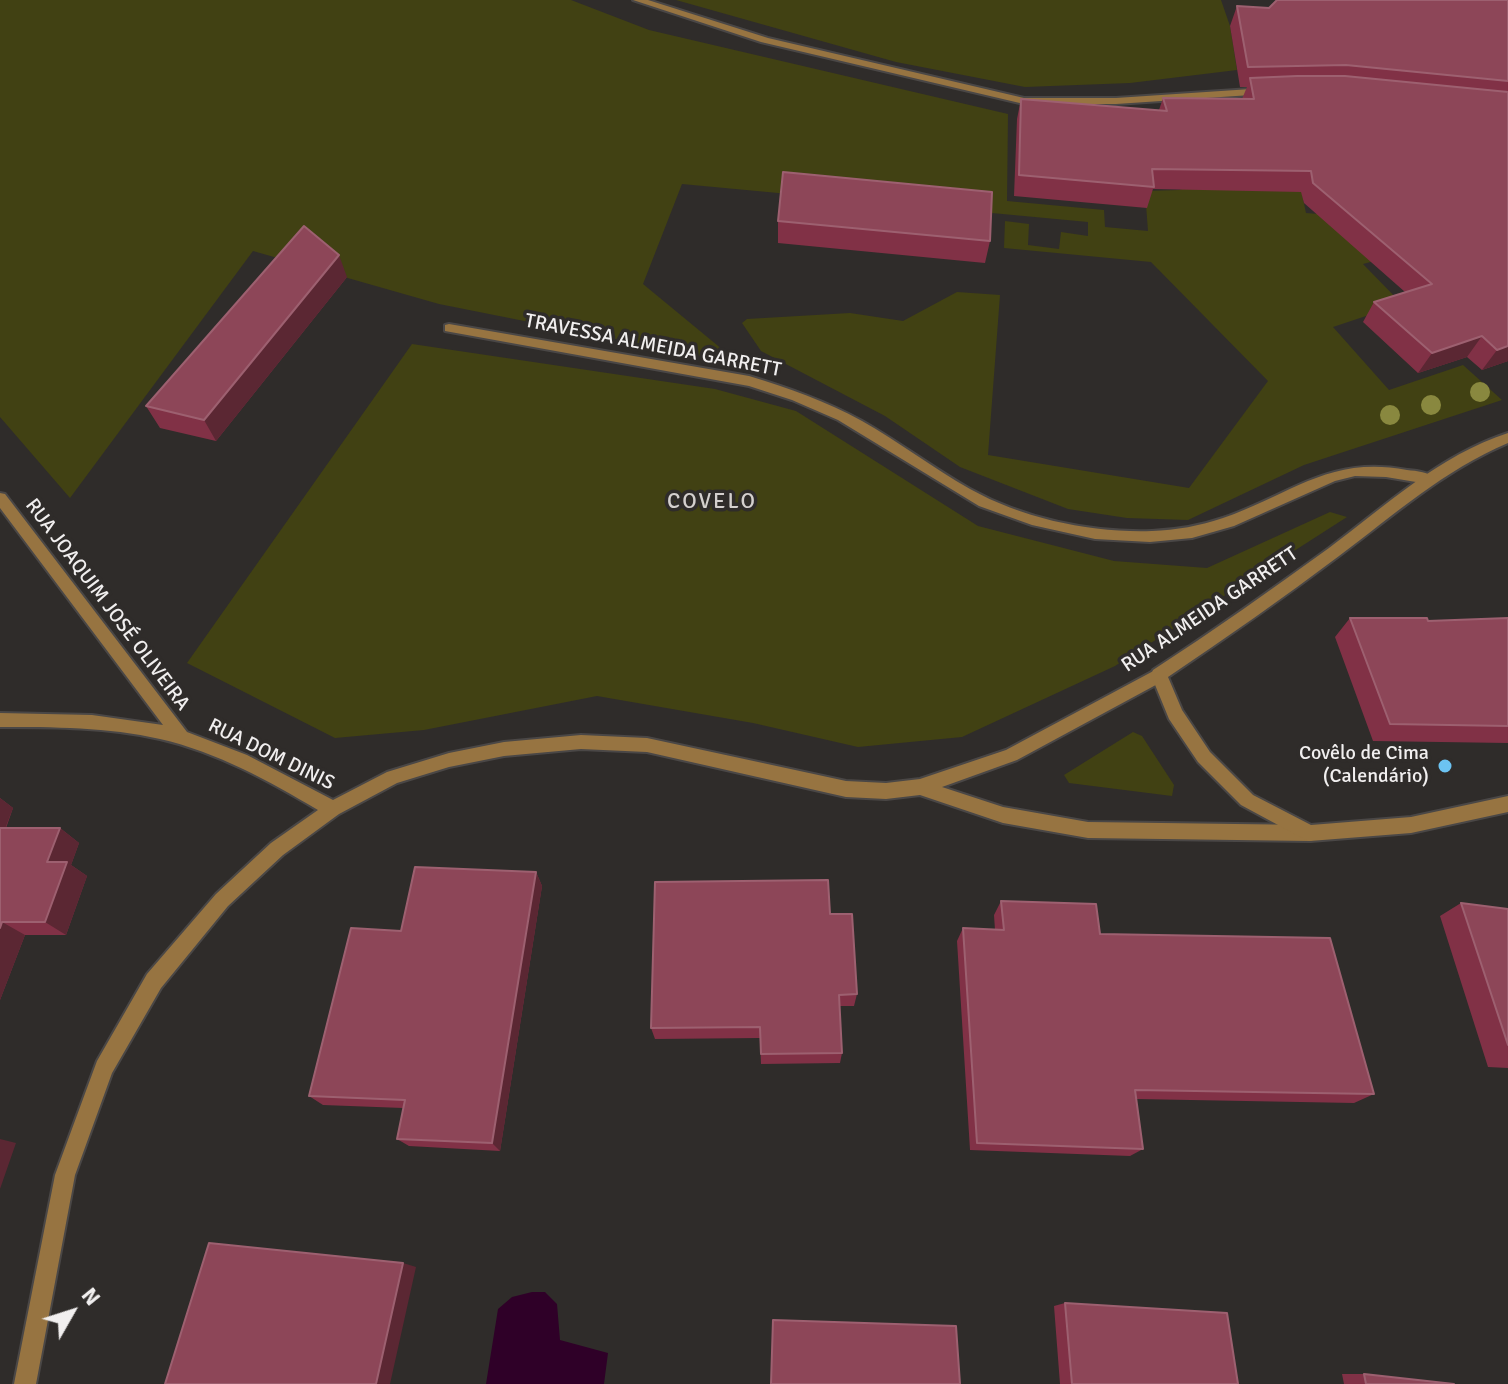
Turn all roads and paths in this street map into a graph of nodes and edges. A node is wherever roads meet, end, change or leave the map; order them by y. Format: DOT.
graph roads {
  1 [pos="638,0"];
  2 [pos="1274,91"];
  3 [pos="449,328"];
  4 [pos="1508,438"];
  5 [pos="1428,479"];
  6 [pos="0,498"];
  7 [pos="1159,675"];
  8 [pos="0,720"];
  9 [pos="181,737"];
  10 [pos="920,787"];
  11 [pos="1508,804"];
  12 [pos="333,809"];
  13 [pos="1310,833"];
  14 [pos="25,1384"];
  1 -- 2 [label="street"];
  3 -- 5 [label="street, TRAVESSA ALMEIDA GARRETT"];
  4 -- 5 [label="street, RUA ALMEIDA GARRETT"];
  5 -- 7 [label="street, RUA ALMEIDA GARRETT"];
  6 -- 9 [label="street, RUA JOAQUIM JOSÉ OLIVEIRA"];
  7 -- 10 [label="street, RUA ALMEIDA GARRETT"];
  7 -- 13 [label="street"];
  8 -- 9 [label="street, RUA DOM DINIS"];
  9 -- 12 [label="street, RUA DOM DINIS"];
  10 -- 12 [label="street"];
  10 -- 13 [label="street"];
  11 -- 13 [label="street"];
  12 -- 14 [label="street"];
}
